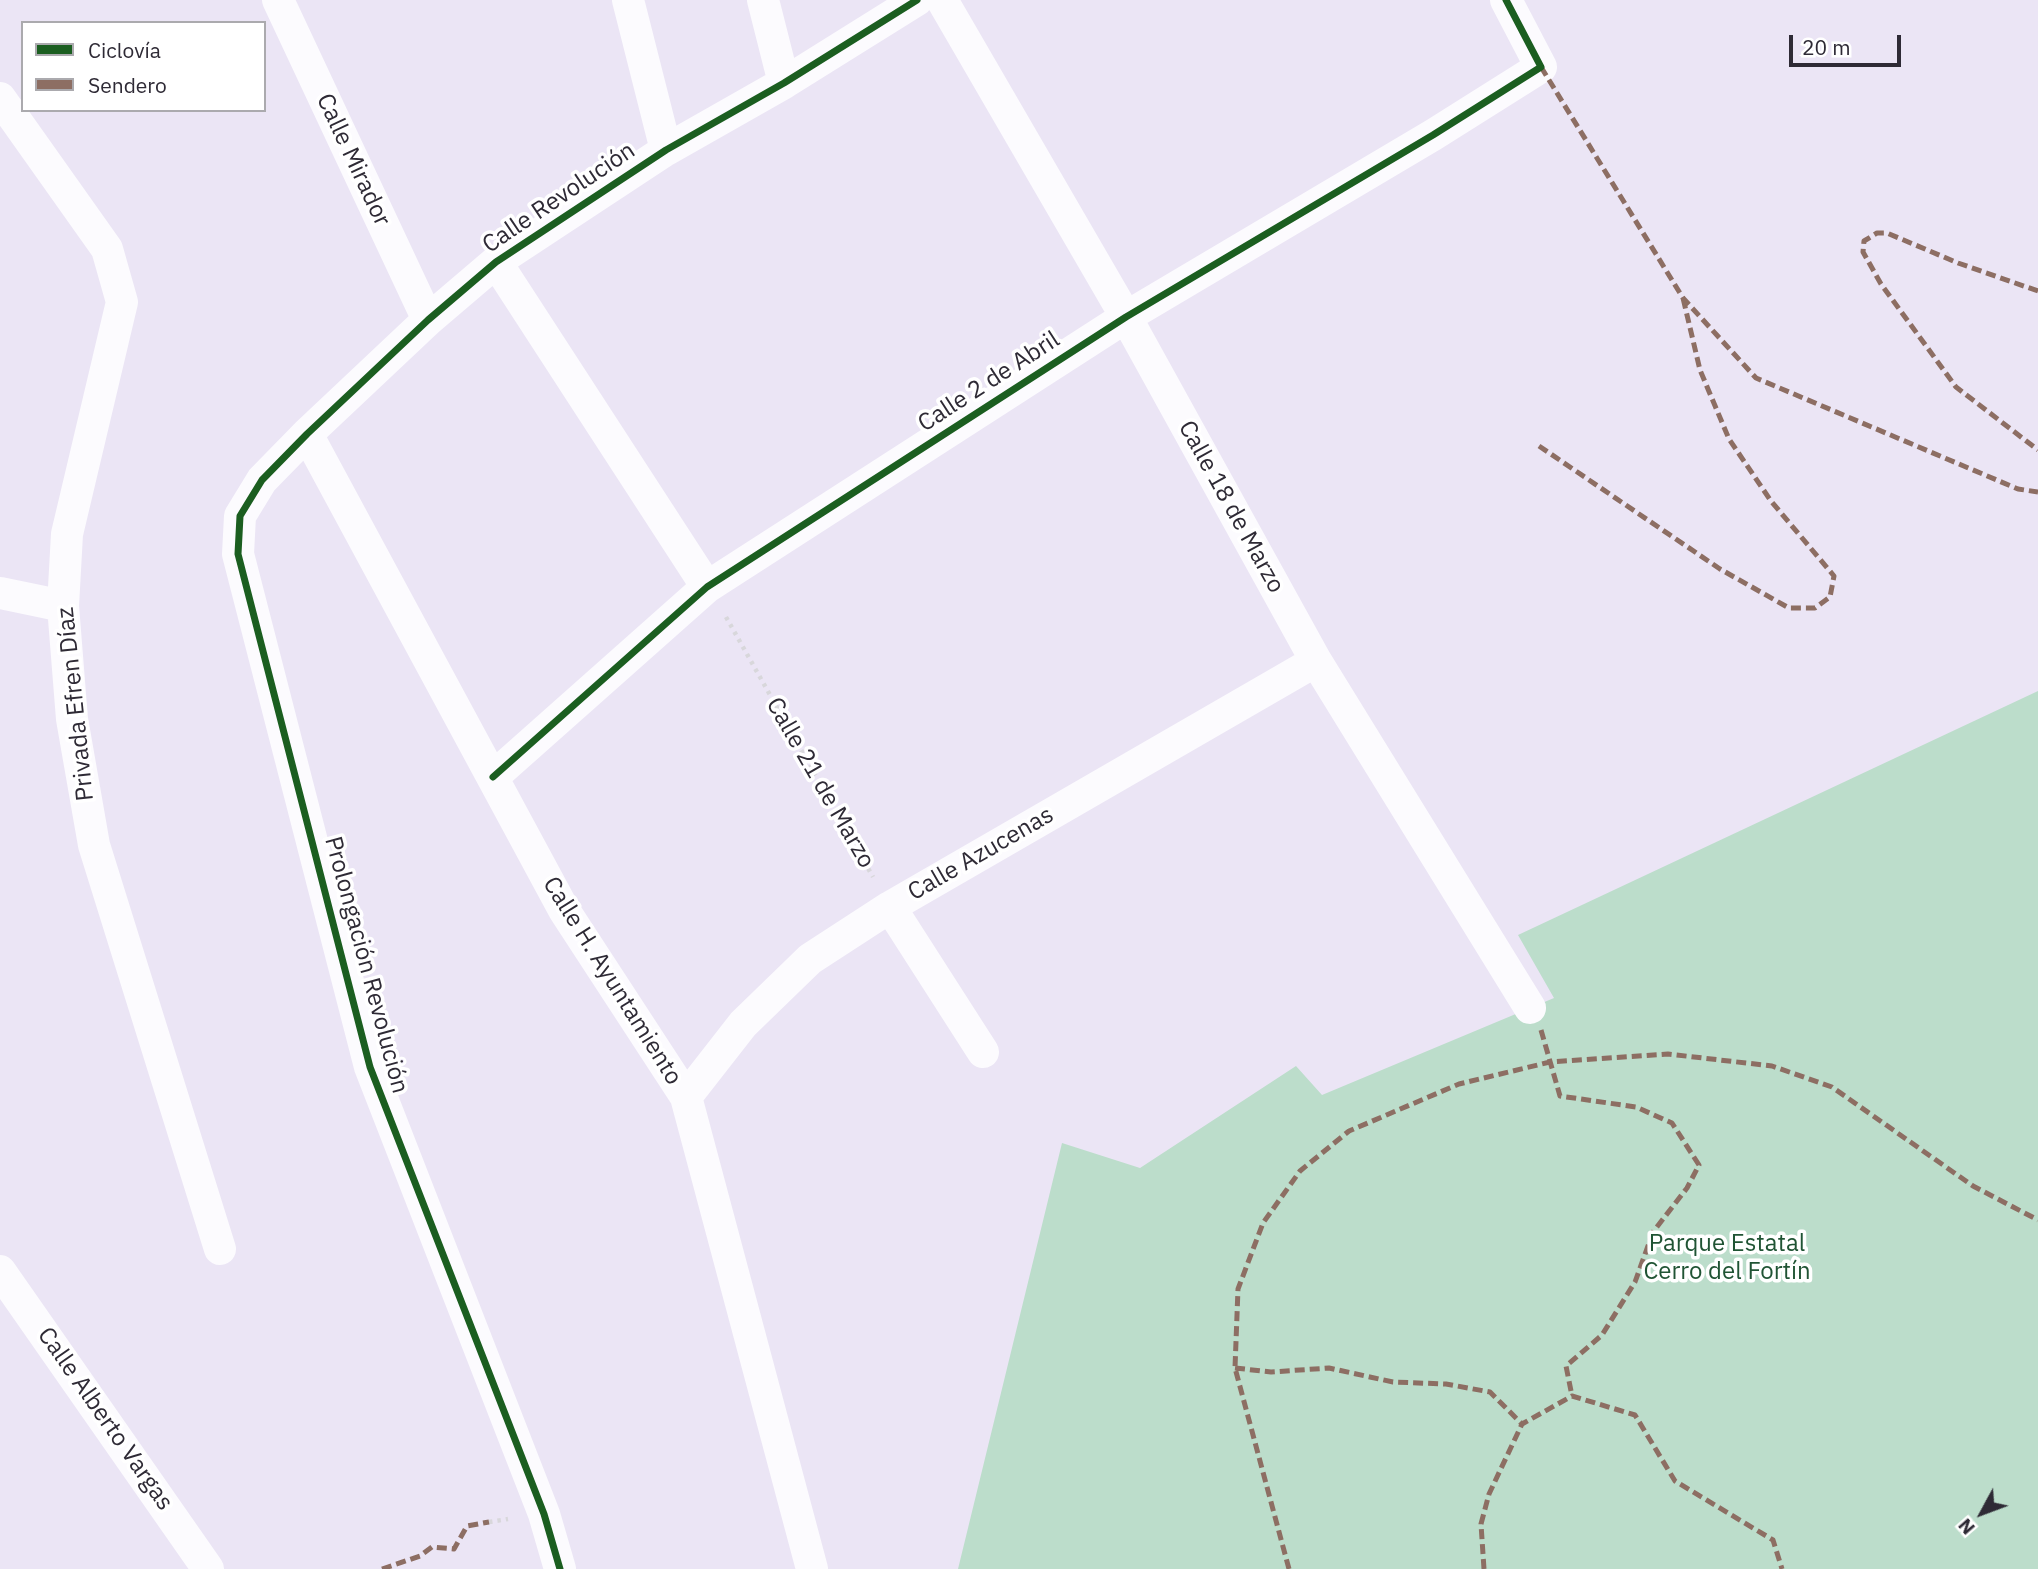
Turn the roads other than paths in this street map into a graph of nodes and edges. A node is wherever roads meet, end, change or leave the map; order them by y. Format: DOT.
graph roads {
  1 [pos="278,0"];
  2 [pos="628,0"];
  3 [pos="763,0"];
  4 [pos="917,0"];
  5 [pos="942,0"];
  6 [pos="1506,0"];
  7 [pos="784,83"];
  8 [pos="0,98"];
  9 [pos="666,150"];
  10 [pos="496,262"];
  11 [pos="1126,317"];
  12 [pos="428,320"];
  13 [pos="307,434"];
  14 [pos="262,480"];
  15 [pos="707,587"];
  16 [pos="0,593"];
  17 [pos="63,606"];
  18 [pos="1316,661"];
  19 [pos="493,777"];
  20 [pos="890,907"];
  21 [pos="1530,1008"];
  22 [pos="983,1052"];
  23 [pos="686,1097"];
  24 [pos="220,1250"];
  25 [pos="0,1271"];
  26 [pos="208,1569"];
  27 [pos="560,1569"];
  28 [pos="812,1569"];
  1 -- 12 [label="street, Calle Mirador"];
  2 -- 9 [label="street"];
  3 -- 7 [label="street"];
  4 -- 7 [label="street, Calle Revolución"];
  5 -- 11 [label="street, Calle 18 de Marzo"];
  6 -- 11 [label="street, Calle 2 de Abril"];
  7 -- 9 [label="street, Calle Revolución"];
  8 -- 17 [label="street, Privada Efren Díaz"];
  9 -- 10 [label="street, Calle Revolución"];
  10 -- 12 [label="street, Calle Revolución"];
  10 -- 15 [label="street"];
  11 -- 15 [label="street, Calle 2 de Abril"];
  11 -- 18 [label="street, Calle 18 de Marzo"];
  12 -- 13 [label="street, Calle Revolución"];
  13 -- 14 [label="street, Calle Revolución"];
  13 -- 19 [label="street, Calle H. Ayuntamiento"];
  14 -- 27 [label="street, Prolongación Revolución"];
  15 -- 19 [label="street, Calle 2 de Abril"];
  16 -- 17 [label="street"];
  17 -- 24 [label="street, Privada Efren Díaz"];
  18 -- 20 [label="street, Calle Azucenas"];
  18 -- 21 [label="street, Calle 18 de Marzo"];
  19 -- 23 [label="street, Calle H. Ayuntamiento"];
  20 -- 22 [label="street"];
  20 -- 23 [label="street, Calle Azucenas"];
  23 -- 28 [label="street, Calle H. Ayuntamiento"];
  25 -- 26 [label="street, Calle Alberto Vargas"];
}
